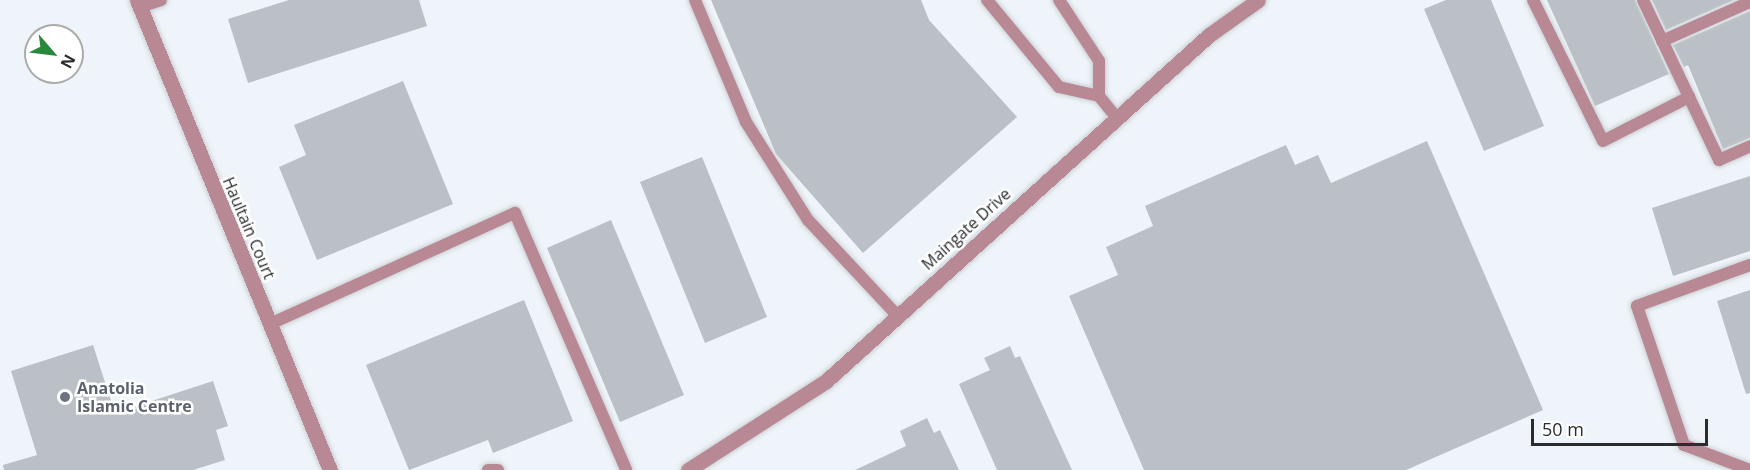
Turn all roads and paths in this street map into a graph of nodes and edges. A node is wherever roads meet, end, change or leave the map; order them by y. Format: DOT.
graph roads {
  1 [pos="161,0"];
  2 [pos="695,0"];
  3 [pos="987,0"];
  4 [pos="1059,0"];
  5 [pos="1258,0"];
  6 [pos="1533,0"];
  7 [pos="1643,0"];
  8 [pos="1750,2"];
  9 [pos="138,4"];
  10 [pos="1662,42"];
  11 [pos="1099,96"];
  12 [pos="1689,98"];
  13 [pos="1117,118"];
  14 [pos="1750,146"];
  15 [pos="1750,265"];
  16 [pos="897,315"];
  17 [pos="270,324"];
  18 [pos="330,470"];
  19 [pos="488,470"];
  20 [pos="498,470"];
  21 [pos="626,470"];
  22 [pos="688,470"];
  23 [pos="1750,470"];
  1 -- 9 [label="lane"];
  2 -- 16 [label="lane"];
  3 -- 11 [label="lane"];
  4 -- 11 [label="lane"];
  5 -- 13 [label="street, Maingate Drive"];
  6 -- 12 [label="lane"];
  7 -- 10 [label="lane"];
  8 -- 10 [label="lane"];
  9 -- 17 [label="street, Haultain Court"];
  10 -- 12 [label="lane"];
  11 -- 13 [label="lane"];
  12 -- 14 [label="lane"];
  13 -- 16 [label="street, Maingate Drive"];
  15 -- 23 [label="lane"];
  16 -- 22 [label="street, Maingate Drive"];
  17 -- 18 [label="street, Haultain Court"];
  17 -- 21 [label="lane"];
  19 -- 20 [label="lane"];
}
